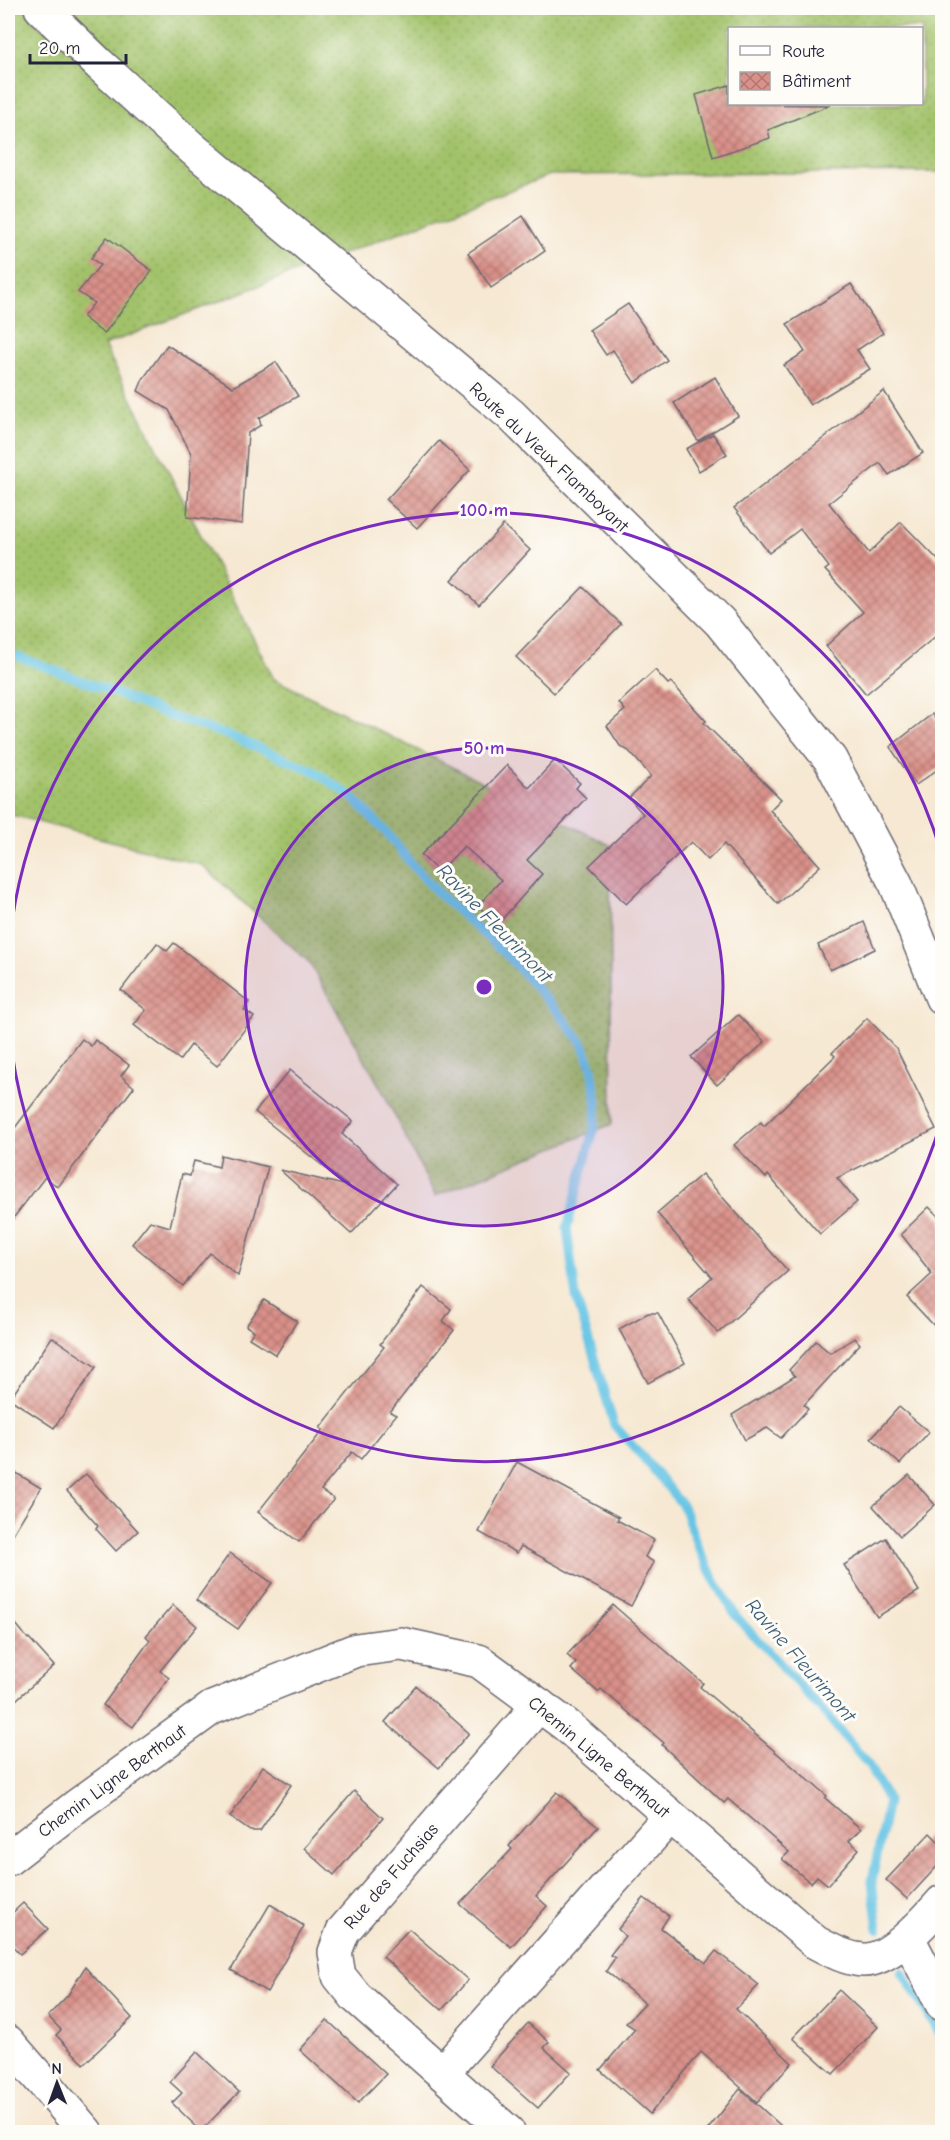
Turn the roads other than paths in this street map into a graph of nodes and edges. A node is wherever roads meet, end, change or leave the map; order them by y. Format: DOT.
graph roads {
  1 [pos="41,8"];
  2 [pos="942,998"];
  3 [pos="539,1705"];
  4 [pos="670,1816"];
  5 [pos="8,1859"];
  6 [pos="942,1902"];
  7 [pos="908,1938"];
  8 [pos="942,2004"];
  9 [pos="8,2042"];
  10 [pos="442,2073"];
  11 [pos="86,2133"];
  12 [pos="508,2133"];
  1 -- 2 [label="street, Route du Vieux Flamboyant"];
  3 -- 4 [label="street, Chemin Ligne Berthaut"];
  3 -- 5 [label="street, Chemin Ligne Berthaut"];
  3 -- 10 [label="street, Rue des Fuchsias"];
  4 -- 7 [label="street, Chemin Ligne Berthaut"];
  4 -- 10 [label="street"];
  6 -- 7 [label="street, Chemin Ligne Berthaut"];
  7 -- 8 [label="street"];
  9 -- 11 [label="street"];
  10 -- 12 [label="street, Rue des Fuchsias"];
}
